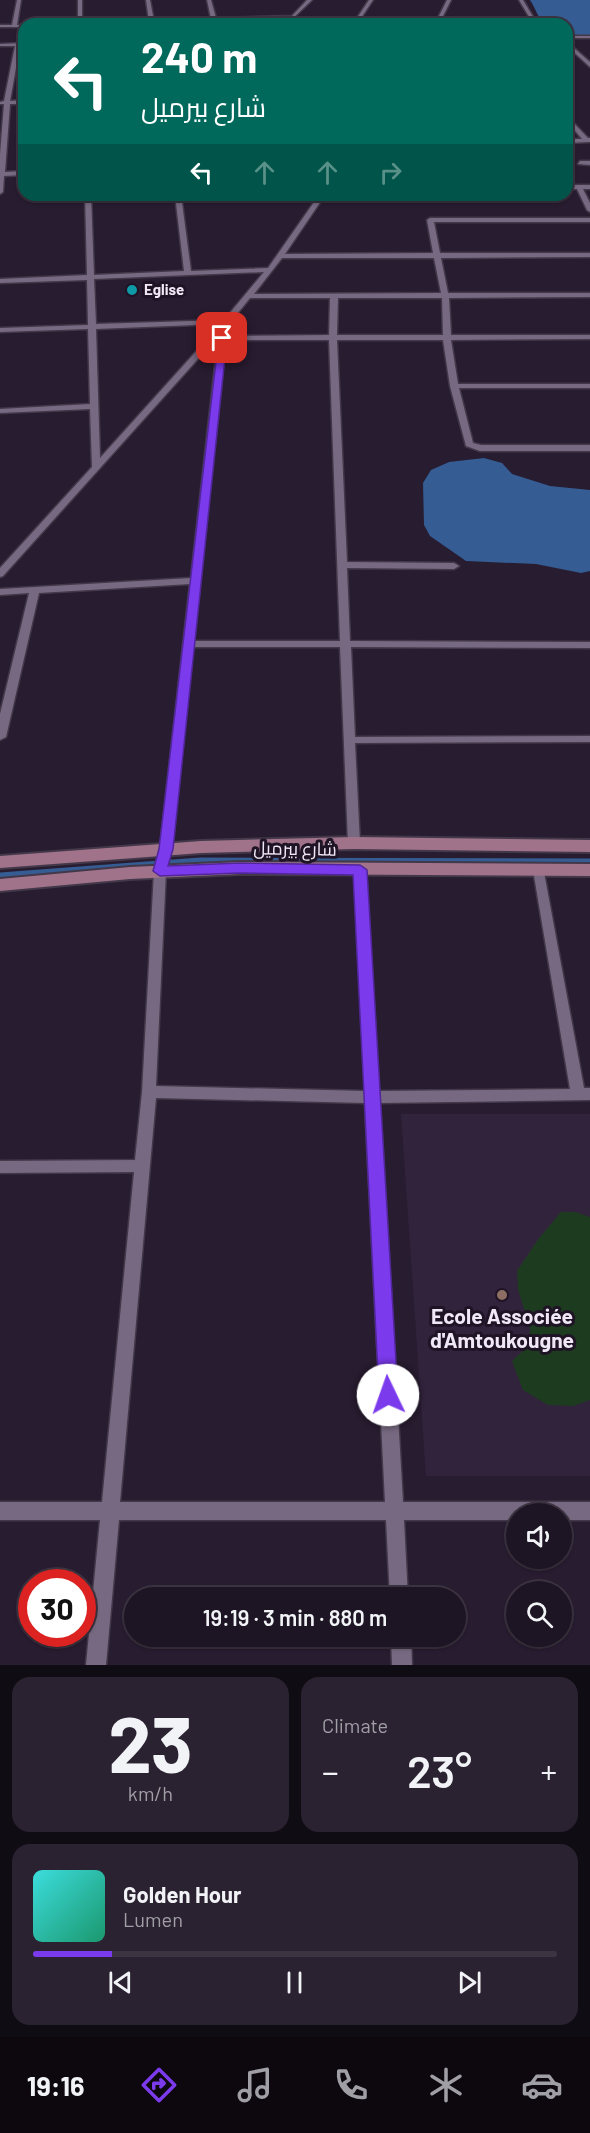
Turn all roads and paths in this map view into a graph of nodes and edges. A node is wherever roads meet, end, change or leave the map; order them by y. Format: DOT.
graph roads {
  1 [pos="19,0"];
  2 [pos="80,0"];
  3 [pos="148,0"];
  4 [pos="208,0"];
  5 [pos="309,0"];
  6 [pos="371,0"];
  7 [pos="449,0"];
  8 [pos="521,0"];
  9 [pos="293,17"];
  10 [pos="80,18"];
  11 [pos="150,18"];
  12 [pos="213,18"];
  13 [pos="267,18"];
  14 [pos="359,18"];
  15 [pos="440,18"];
  16 [pos="532,18"];
  17 [pos="14,26"];
  18 [pos="18,26"];
  19 [pos="3,28"];
  20 [pos="573,37"];
  21 [pos="590,37"];
  22 [pos="2,43"];
  23 [pos="18,44"];
  24 [pos="573,49"];
  25 [pos="18,54"];
  26 [pos="590,65"];
  27 [pos="18,102"];
  28 [pos="3,103"];
  29 [pos="573,124"];
  30 [pos="588,140"];
  31 [pos="573,141"];
  32 [pos="580,163"];
  33 [pos="590,163"];
  34 [pos="18,173"];
  35 [pos="1,174"];
  36 [pos="579,187"];
  37 [pos="590,187"];
  38 [pos="573,188"];
  39 [pos="0,192"];
  40 [pos="88,201"];
  41 [pos="179,201"];
  42 [pos="318,201"];
  43 [pos="590,210"];
  44 [pos="590,220"];
  45 [pos="590,255"];
  46 [pos="279,256"];
  47 [pos="438,256"];
  48 [pos="270,270"];
  49 [pos="188,274"];
  50 [pos="92,277"];
  51 [pos="0,281"];
  52 [pos="445,295"];
  53 [pos="590,295"];
  54 [pos="248,296"];
  55 [pos="334,296"];
  56 [pos="226,322"];
  57 [pos="93,327"];
  58 [pos="0,330"];
  59 [pos="218,338"];
  60 [pos="333,338"];
  61 [pos="447,338"];
  62 [pos="590,338"];
  63 [pos="454,386"];
  64 [pos="590,386"];
  65 [pos="95,406"];
  66 [pos="0,411"];
  67 [pos="590,448"];
  68 [pos="96,467"];
  69 [pos="343,565"];
  70 [pos="454,566"];
  71 [pos="0,574"];
  72 [pos="195,581"];
  73 [pos="34,591"];
  74 [pos="0,592"];
  75 [pos="188,644"];
  76 [pos="345,644"];
  77 [pos="590,645"];
  78 [pos="0,737"];
  79 [pos="590,739"];
  80 [pos="350,740"];
  81 [pos="354,843"];
  82 [pos="590,846"];
  83 [pos="166,849"];
  84 [pos="0,862"];
  85 [pos="360,870"];
  86 [pos="538,870"];
  87 [pos="590,870"];
  88 [pos="160,871"];
  89 [pos="0,885"];
  90 [pos="149,1092"];
  91 [pos="584,1094"];
  92 [pos="372,1097"];
  93 [pos="141,1166"];
  94 [pos="0,1167"];
  95 [pos="395,1509"];
  96 [pos="0,1511"];
  97 [pos="590,1511"];
  98 [pos="111,1512"];
  99 [pos="399,1587"];
  100 [pos="401,1647"];
  101 [pos="96,1665"];
  102 [pos="402,1665"];
  1 -- 17 [label="street"];
  2 -- 10 [label="street"];
  3 -- 11 [label="street"];
  4 -- 12 [label="street"];
  5 -- 9 [label="street"];
  6 -- 14 [label="street"];
  7 -- 15 [label="street"];
  8 -- 16 [label="street"];
  9 -- 13 [label="street"];
  17 -- 18 [label="street"];
  17 -- 19 [label="street"];
  20 -- 21 [label="street"];
  22 -- 23 [label="street"];
  24 -- 26 [label="street"];
  25 -- 28 [label="street"];
  27 -- 28 [label="street"];
  28 -- 35 [label="street"];
  29 -- 30 [label="street"];
  30 -- 31 [label="street"];
  32 -- 33 [label="street"];
  34 -- 35 [label="street"];
  35 -- 39 [label="street"];
  36 -- 37 [label="street"];
  36 -- 38 [label="street"];
  36 -- 43 [label="street"];
  40 -- 50 [label="street"];
  41 -- 49 [label="street"];
  42 -- 46 [label="street"];
  44 -- 47 [label="street"];
  45 -- 47 [label="street"];
  46 -- 47 [label="street"];
  46 -- 48 [label="street"];
  47 -- 52 [label="street"];
  48 -- 49 [label="street"];
  48 -- 54 [label="street"];
  49 -- 50 [label="street"];
  50 -- 51 [label="street"];
  50 -- 57 [label="street"];
  52 -- 53 [label="street"];
  52 -- 55 [label="street"];
  52 -- 61 [label="street"];
  54 -- 55 [label="street"];
  54 -- 56 [label="street"];
  55 -- 60 [label="street"];
  56 -- 57 [label="street"];
  56 -- 59 [label="street"];
  57 -- 58 [label="street"];
  57 -- 65 [label="street"];
  59 -- 60 [label="street"];
  59 -- 68 [label="street"];
  59 -- 72 [label="street"];
  60 -- 61 [label="street"];
  60 -- 69 [label="street"];
  61 -- 62 [label="street"];
  61 -- 63 [label="street"];
  63 -- 64 [label="street"];
  63 -- 67 [label="street"];
  65 -- 66 [label="street"];
  65 -- 68 [label="street"];
  68 -- 71 [label="street"];
  69 -- 70 [label="street"];
  69 -- 76 [label="street"];
  72 -- 73 [label="street"];
  72 -- 75 [label="street"];
  73 -- 74 [label="street"];
  73 -- 78 [label="street"];
  75 -- 76 [label="street"];
  75 -- 83 [label="street"];
  76 -- 77 [label="street"];
  76 -- 80 [label="street"];
  79 -- 80 [label="street"];
  80 -- 81 [label="street"];
  81 -- 82 [label="street, شارع بيرميل"];
  81 -- 83 [label="street, شارع بيرميل"];
  83 -- 84 [label="street, شارع بيرميل"];
  83 -- 88 [label="street"];
  85 -- 86 [label="street, شارع بيرميل"];
  85 -- 88 [label="street, شارع بيرميل"];
  85 -- 92 [label="street"];
  86 -- 87 [label="street, شارع بيرميل"];
  86 -- 91 [label="street"];
  88 -- 89 [label="street, شارع بيرميل"];
  88 -- 90 [label="street"];
  90 -- 92 [label="street"];
  90 -- 93 [label="street"];
  91 -- 92 [label="street"];
  92 -- 95 [label="street"];
  93 -- 94 [label="street"];
  93 -- 98 [label="street"];
  95 -- 97 [label="street"];
  95 -- 98 [label="street"];
  95 -- 99 [label="street"];
  96 -- 98 [label="street"];
  98 -- 101 [label="street"];
  100 -- 102 [label="street"];
}
